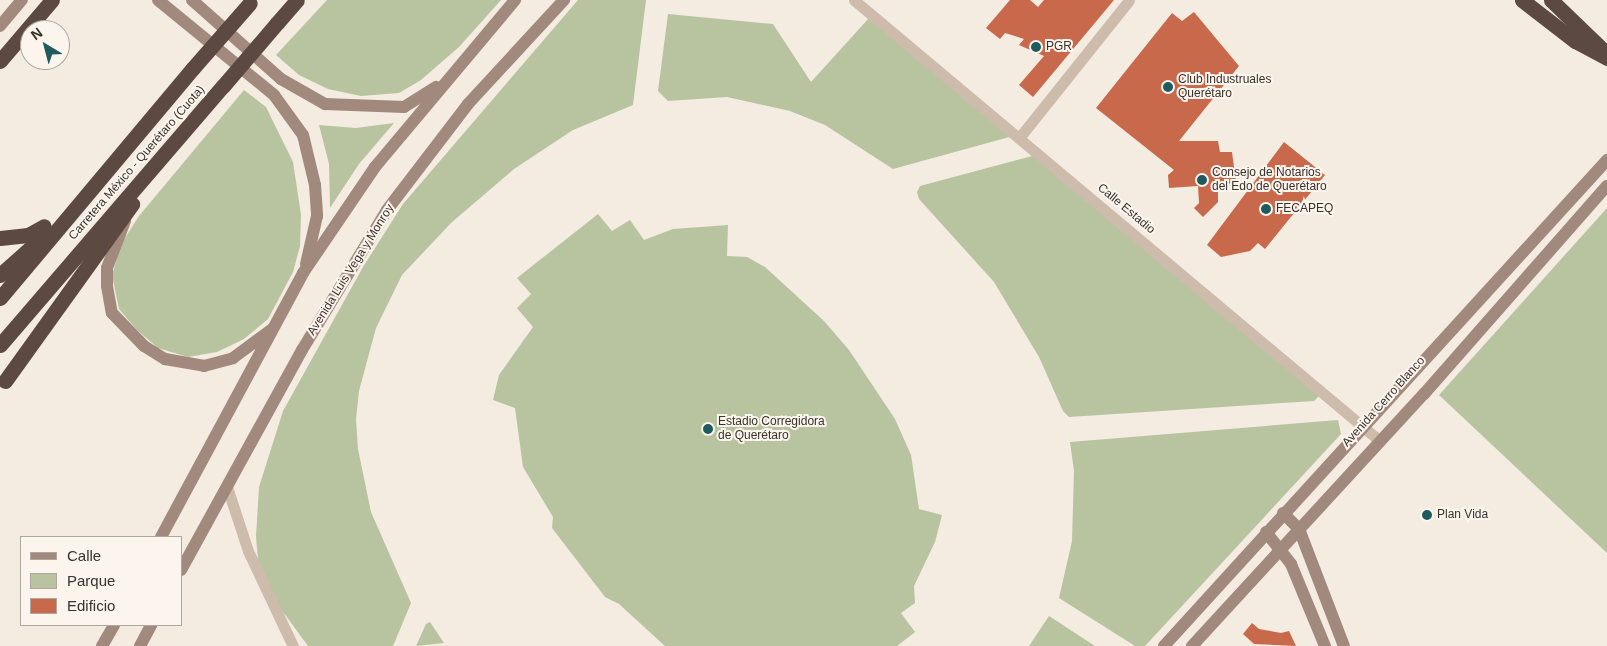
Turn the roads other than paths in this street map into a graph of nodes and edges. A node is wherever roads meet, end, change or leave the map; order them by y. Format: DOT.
graph roads {
  1 [pos="22,0"];
  2 [pos="52,0"];
  3 [pos="158,0"];
  4 [pos="192,0"];
  5 [pos="297,0"];
  6 [pos="564,0"];
  7 [pos="854,0"];
  8 [pos="1129,0"];
  9 [pos="1522,0"];
  10 [pos="1551,0"];
  11 [pos="252,2"];
  12 [pos="514,3"];
  13 [pos="0,26"];
  14 [pos="1607,54"];
  15 [pos="1607,58"];
  16 [pos="0,61"];
  17 [pos="456,72"];
  18 [pos="181,135"];
  19 [pos="1019,138"];
  20 [pos="1607,160"];
  21 [pos="1607,186"];
  22 [pos="134,201"];
  23 [pos="72,213"];
  24 [pos="0,238"];
  25 [pos="303,273"];
  26 [pos="0,275"];
  27 [pos="0,298"];
  28 [pos="277,325"];
  29 [pos="0,346"];
  30 [pos="2,384"];
  31 [pos="1363,424"];
  32 [pos="1380,441"];
  33 [pos="227,487"];
  34 [pos="1283,513"];
  35 [pos="1299,529"];
  36 [pos="1266,532"];
  37 [pos="162,536"];
  38 [pos="1282,548"];
  39 [pos="182,568"];
  40 [pos="113,626"];
  41 [pos="151,626"];
  42 [pos="102,646"];
  43 [pos="140,646"];
  44 [pos="293,646"];
  45 [pos="1164,646"];
  46 [pos="1192,646"];
  47 [pos="1325,646"];
  48 [pos="1344,646"];
  1 -- 13 [label="main road"];
  2 -- 16 [label="highway"];
  3 -- 25 [label="main road"];
  4 -- 17 [label="main road"];
  5 -- 18 [label="highway, Carretera México - Querétaro (Cuota), bridge"];
  6 -- 33 [label="main road, Avenida Luis Vega y Monroy"];
  7 -- 19 [label="street, Calle Estadio"];
  8 -- 19 [label="street"];
  9 -- 15 [label="highway"];
  10 -- 14 [label="highway"];
  11 -- 23 [label="highway, Carretera México - Querétaro (Cuota), bridge"];
  12 -- 17 [label="main road"];
  17 -- 25 [label="main road"];
  18 -- 22 [label="highway"];
  18 -- 29 [label="highway, Carretera México - Querétaro (Cuota)"];
  19 -- 31 [label="street, Calle Estadio"];
  20 -- 31 [label="main road, Avenida Cerro Blanco"];
  21 -- 32 [label="main road, Avenida Cerro Blanco"];
  22 -- 28 [label="main road"];
  22 -- 30 [label="highway"];
  23 -- 24 [label="highway"];
  23 -- 26 [label="highway"];
  23 -- 27 [label="highway, Carretera México - Querétaro (Cuota)"];
  25 -- 28 [label="main road"];
  28 -- 37 [label="main road"];
  31 -- 32 [label="street, Calle Estadio"];
  31 -- 34 [label="main road, Avenida Cerro Blanco"];
  32 -- 35 [label="main road, Avenida Cerro Blanco"];
  33 -- 39 [label="main road, Avenida Luis Vega y Monroy"];
  33 -- 44 [label="street"];
  34 -- 35 [label="main road"];
  34 -- 36 [label="main road, Avenida Cerro Blanco"];
  35 -- 38 [label="main road, Avenida Cerro Blanco"];
  35 -- 48 [label="main road"];
  36 -- 38 [label="main road"];
  36 -- 45 [label="main road, Avenida Cerro Blanco"];
  38 -- 46 [label="main road, Avenida Cerro Blanco"];
  38 -- 47 [label="main road"];
  40 -- 42 [label="main road"];
  41 -- 43 [label="main road"];
}
